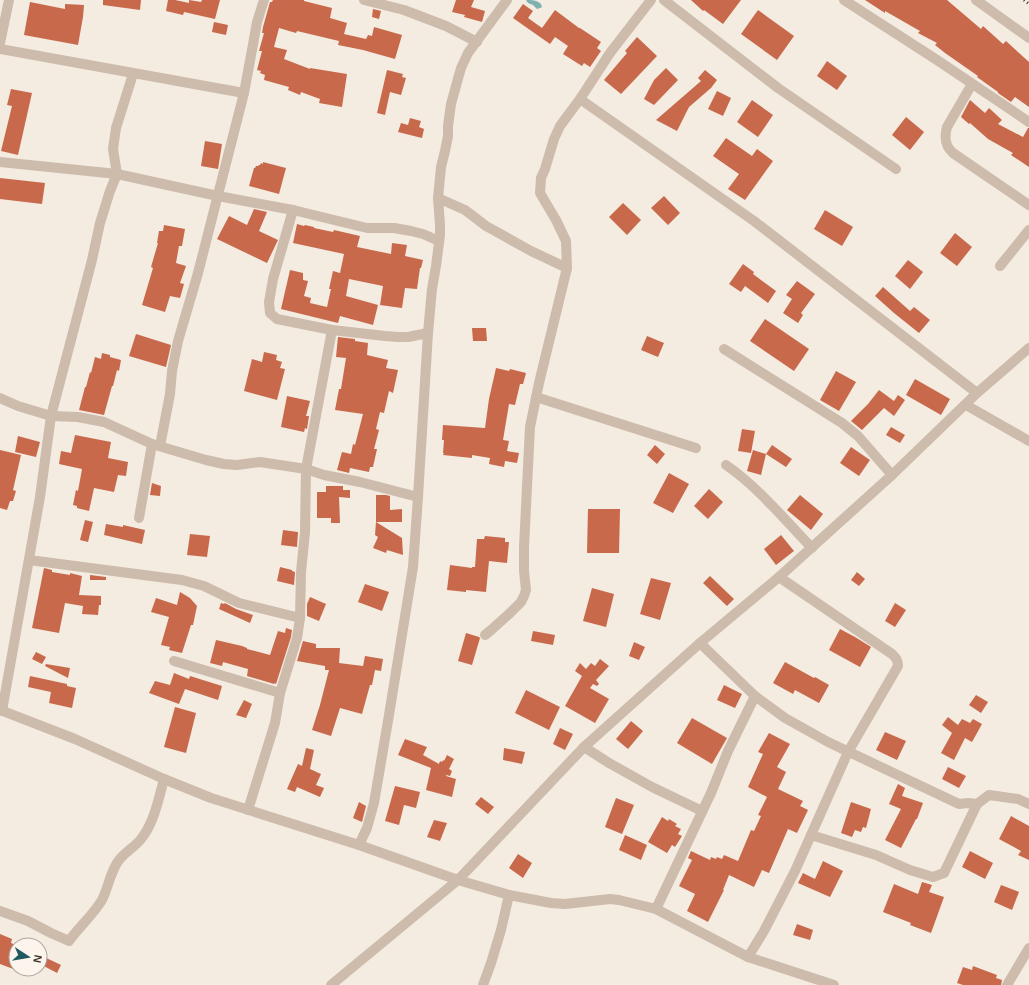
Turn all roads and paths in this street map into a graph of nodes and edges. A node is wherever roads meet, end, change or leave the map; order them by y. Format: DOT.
graph roads {
  1 [pos="9,0"];
  2 [pos="264,0"];
  3 [pos="364,0"];
  4 [pos="507,0"];
  5 [pos="651,0"];
  6 [pos="664,0"];
  7 [pos="844,0"];
  8 [pos="976,0"];
  9 [pos="1029,38"];
  10 [pos="477,42"];
  11 [pos="0,43"];
  12 [pos="0,49"];
  13 [pos="133,74"];
  14 [pos="972,84"];
  15 [pos="244,93"];
  16 [pos="580,99"];
  17 [pos="1029,122"];
  18 [pos="0,162"];
  19 [pos="896,169"];
  20 [pos="117,174"];
  21 [pos="218,196"];
  22 [pos="438,198"];
  23 [pos="1029,205"];
  24 [pos="293,210"];
  25 [pos="1029,230"];
  26 [pos="439,241"];
  27 [pos="1000,266"];
  28 [pos="567,268"];
  29 [pos="332,330"];
  30 [pos="428,332"];
  31 [pos="1029,348"];
  32 [pos="724,349"];
  33 [pos="977,393"];
  34 [pos="536,397"];
  35 [pos="0,398"];
  36 [pos="966,405"];
  37 [pos="51,416"];
  38 [pos="1029,441"];
  39 [pos="156,445"];
  40 [pos="696,448"];
  41 [pos="726,464"];
  42 [pos="306,469"];
  43 [pos="892,476"];
  44 [pos="418,497"];
  45 [pos="139,518"];
  46 [pos="812,548"];
  47 [pos="29,560"];
  48 [pos="779,577"];
  49 [pos="300,618"];
  50 [pos="485,635"];
  51 [pos="700,643"];
  52 [pos="174,661"];
  53 [pos="280,693"];
  54 [pos="755,696"];
  55 [pos="1,711"];
  56 [pos="584,747"];
  57 [pos="848,752"];
  58 [pos="164,779"];
  59 [pos="977,804"];
  60 [pos="1029,804"];
  61 [pos="248,810"];
  62 [pos="702,811"];
  63 [pos="811,835"];
  64 [pos="359,845"];
  65 [pos="458,880"];
  66 [pos="509,895"];
  67 [pos="656,909"];
  68 [pos="0,911"];
  69 [pos="1029,948"];
  70 [pos="748,957"];
  71 [pos="331,985"];
  72 [pos="483,985"];
  73 [pos="834,985"];
  74 [pos="1007,985"];
  1 -- 11 [label="street"];
  2 -- 15 [label="street"];
  3 -- 10 [label="street"];
  4 -- 10 [label="street"];
  5 -- 16 [label="street"];
  6 -- 19 [label="street"];
  7 -- 14 [label="street"];
  8 -- 9 [label="street"];
  10 -- 22 [label="street"];
  12 -- 13 [label="street"];
  13 -- 15 [label="street"];
  13 -- 20 [label="street"];
  14 -- 17 [label="street"];
  14 -- 23 [label="street"];
  15 -- 21 [label="street"];
  16 -- 28 [label="street"];
  16 -- 33 [label="street"];
  18 -- 20 [label="street"];
  20 -- 21 [label="street"];
  20 -- 37 [label="street"];
  21 -- 24 [label="street"];
  21 -- 39 [label="street"];
  22 -- 26 [label="street"];
  22 -- 28 [label="street"];
  24 -- 26 [label="street"];
  24 -- 29 [label="street"];
  25 -- 27 [label="street"];
  26 -- 30 [label="street"];
  28 -- 34 [label="street"];
  29 -- 30 [label="street"];
  29 -- 42 [label="street"];
  30 -- 44 [label="street"];
  31 -- 33 [label="street"];
  32 -- 43 [label="street"];
  33 -- 36 [label="street"];
  34 -- 40 [label="street"];
  34 -- 50 [label="street"];
  35 -- 37 [label="street"];
  36 -- 38 [label="street"];
  36 -- 43 [label="street"];
  37 -- 39 [label="street"];
  37 -- 47 [label="street"];
  39 -- 42 [label="street"];
  39 -- 45 [label="street"];
  41 -- 46 [label="street"];
  42 -- 44 [label="street"];
  42 -- 49 [label="street"];
  43 -- 46 [label="street"];
  44 -- 64 [label="street"];
  46 -- 48 [label="street"];
  47 -- 49 [label="street"];
  47 -- 55 [label="street"];
  48 -- 51 [label="street"];
  48 -- 57 [label="street"];
  49 -- 53 [label="street"];
  51 -- 54 [label="street"];
  51 -- 56 [label="street"];
  52 -- 53 [label="street"];
  53 -- 61 [label="street"];
  54 -- 57 [label="street"];
  54 -- 62 [label="street"];
  55 -- 58 [label="street"];
  56 -- 62 [label="street"];
  56 -- 65 [label="street"];
  57 -- 59 [label="street"];
  57 -- 63 [label="street"];
  58 -- 61 [label="street"];
  58 -- 68 [label="street"];
  59 -- 60 [label="street"];
  59 -- 63 [label="street"];
  61 -- 64 [label="street"];
  62 -- 67 [label="street"];
  63 -- 70 [label="street"];
  64 -- 65 [label="street"];
  65 -- 66 [label="street"];
  65 -- 71 [label="street"];
  66 -- 67 [label="street"];
  66 -- 72 [label="street"];
  67 -- 70 [label="street"];
  69 -- 74 [label="street"];
  70 -- 73 [label="street"];
}
